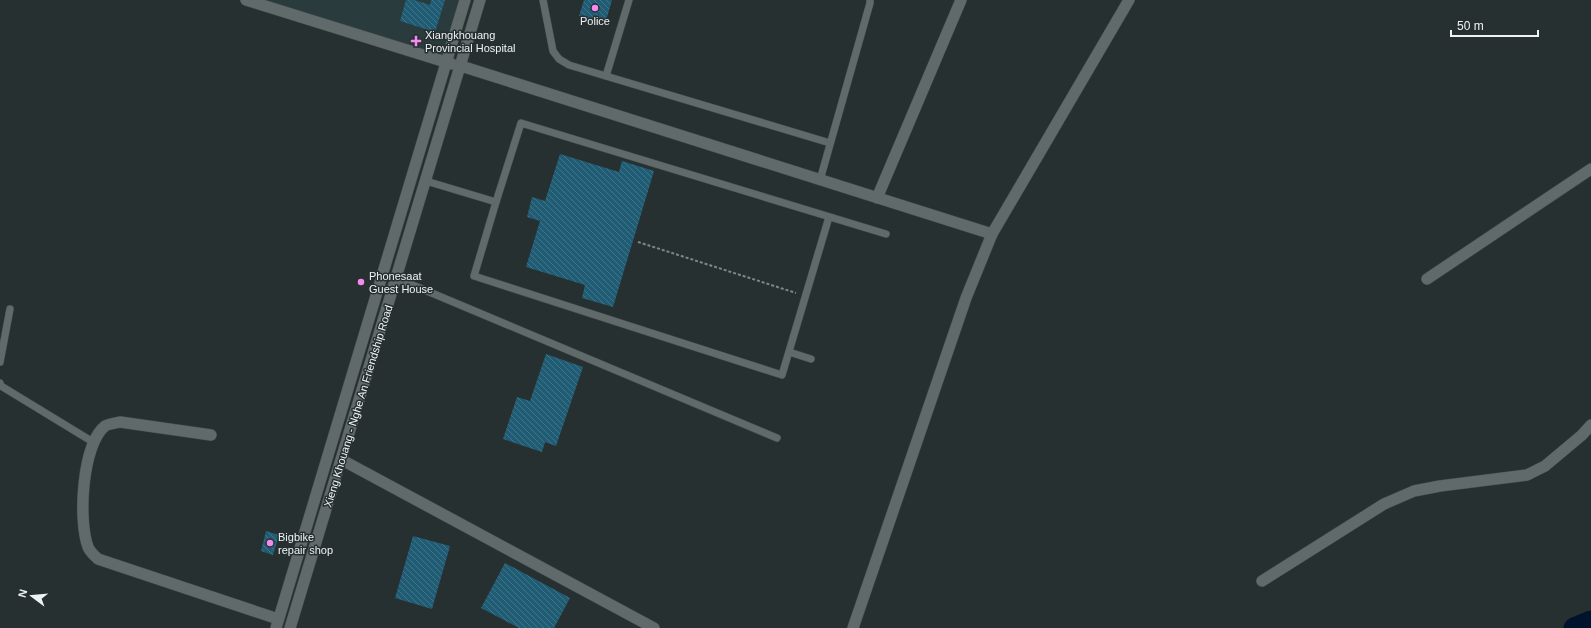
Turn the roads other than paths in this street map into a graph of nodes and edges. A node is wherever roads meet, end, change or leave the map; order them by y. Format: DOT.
graph roads {
  1 [pos="246,0"];
  2 [pos="465,0"];
  3 [pos="480,0"];
  4 [pos="543,0"];
  5 [pos="629,0"];
  6 [pos="870,0"];
  7 [pos="961,0"];
  8 [pos="1129,0"];
  9 [pos="446,62"];
  10 [pos="460,66"];
  11 [pos="606,76"];
  12 [pos="830,143"];
  13 [pos="1591,169"];
  14 [pos="820,180"];
  15 [pos="426,182"];
  16 [pos="877,198"];
  17 [pos="496,202"];
  18 [pos="829,217"];
  19 [pos="886,234"];
  20 [pos="992,234"];
  21 [pos="396,278"];
  22 [pos="1427,279"];
  23 [pos="10,309"];
  24 [pos="789,352"];
  25 [pos="811,359"];
  26 [pos="0,362"];
  27 [pos="0,383"];
  28 [pos="1591,425"];
  29 [pos="211,436"];
  30 [pos="777,438"];
  31 [pos="93,442"];
  32 [pos="327,455"];
  33 [pos="342,460"];
  34 [pos="1262,581"];
  35 [pos="277,624"];
  36 [pos="290,628"];
  37 [pos="654,628"];
  38 [pos="854,628"];
  1 -- 9 [label="street"];
  2 -- 9 [label="street, Xieng Khouang - Nghe An Friendship Road"];
  3 -- 10 [label="street, Xieng Khouang - Nghe An Friendship Road"];
  4 -- 11 [label="lane"];
  5 -- 11 [label="lane"];
  6 -- 12 [label="lane"];
  7 -- 16 [label="street"];
  8 -- 20 [label="street"];
  9 -- 10 [label="street"];
  9 -- 32 [label="street, Xieng Khouang - Nghe An Friendship Road"];
  10 -- 14 [label="street"];
  10 -- 15 [label="street, Xieng Khouang - Nghe An Friendship Road"];
  11 -- 12 [label="lane"];
  12 -- 14 [label="lane"];
  13 -- 22 [label="street"];
  14 -- 16 [label="street"];
  15 -- 17 [label="lane"];
  15 -- 21 [label="street, Xieng Khouang - Nghe An Friendship Road"];
  16 -- 20 [label="street"];
  17 -- 18 [label="lane"];
  17 -- 24 [label="lane"];
  18 -- 19 [label="lane"];
  18 -- 24 [label="lane"];
  20 -- 38 [label="street"];
  21 -- 30 [label="lane"];
  21 -- 33 [label="street, Xieng Khouang - Nghe An Friendship Road"];
  23 -- 26 [label="lane"];
  24 -- 25 [label="lane"];
  27 -- 31 [label="lane"];
  28 -- 34 [label="street"];
  29 -- 31 [label="street"];
  31 -- 35 [label="street"];
  32 -- 33 [label="street"];
  32 -- 35 [label="street, Xieng Khouang - Nghe An Friendship Road"];
  33 -- 36 [label="street, Xieng Khouang - Nghe An Friendship Road"];
  33 -- 37 [label="street"];
}
